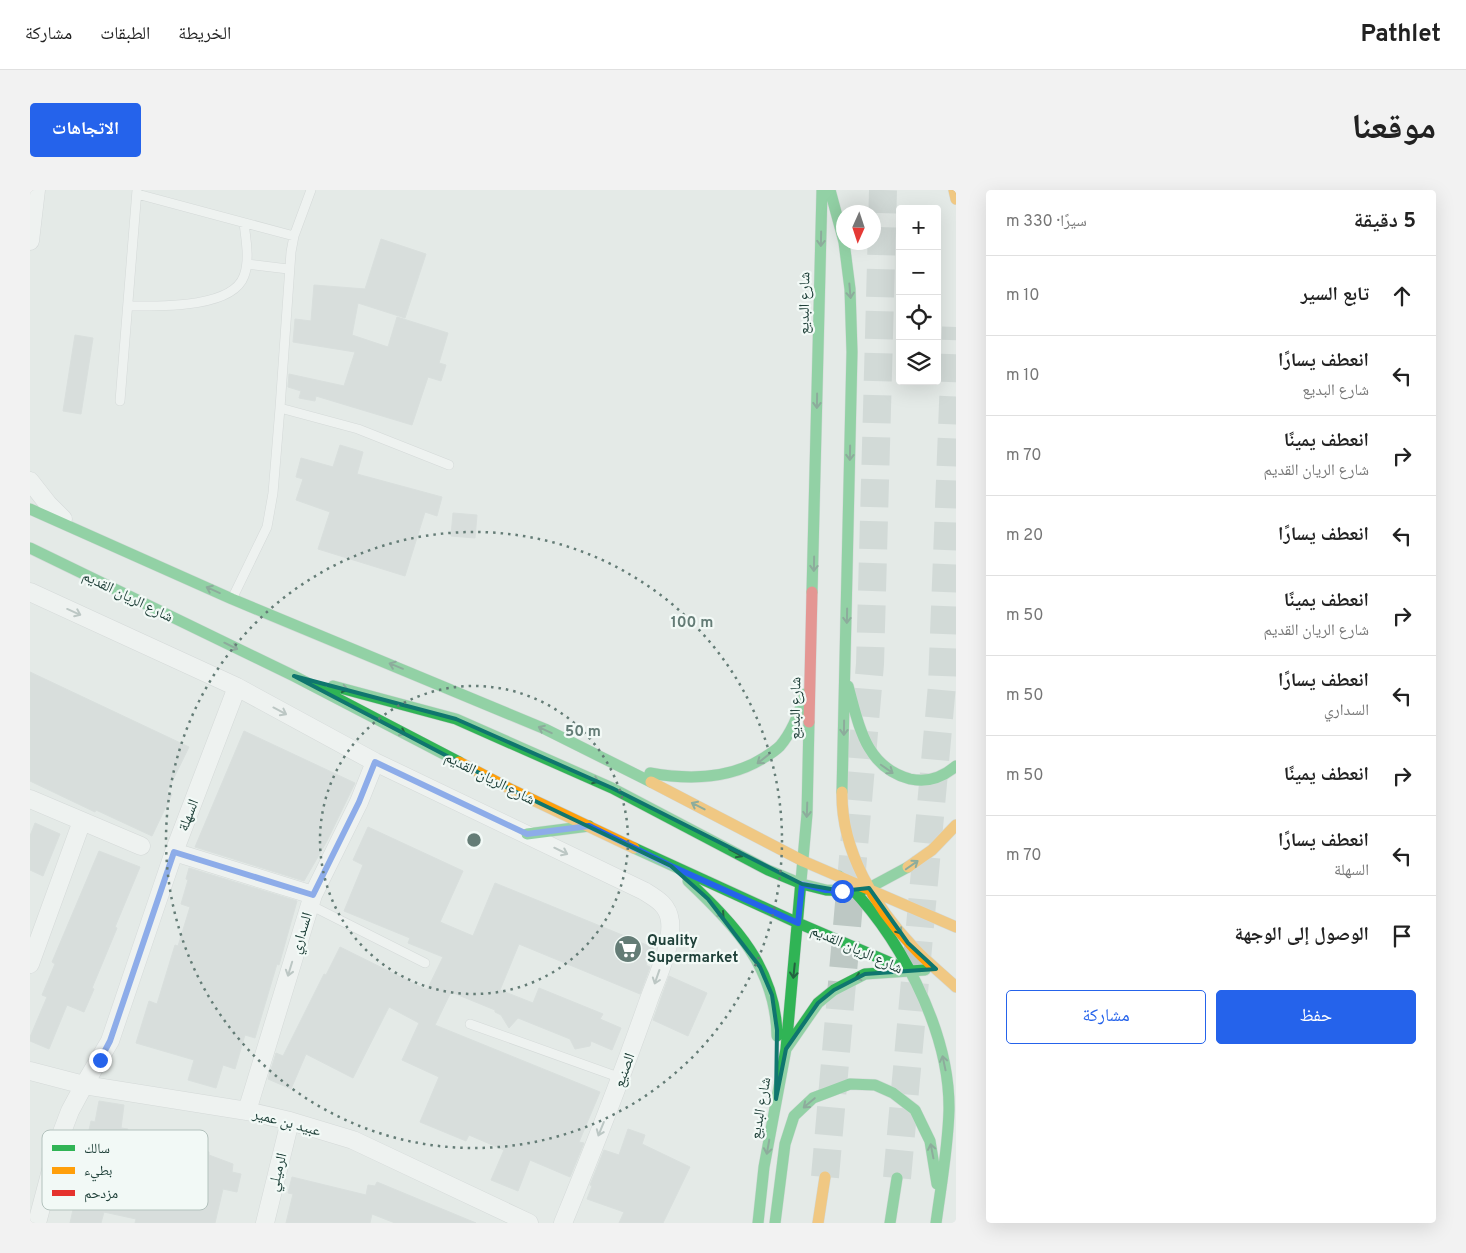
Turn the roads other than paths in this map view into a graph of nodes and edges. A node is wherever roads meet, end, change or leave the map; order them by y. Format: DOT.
graph roads {
  1 [pos="36,190"];
  2 [pos="311,190"];
  3 [pos="822,190"];
  4 [pos="830,190"];
  5 [pos="954,190"];
  6 [pos="137,192"];
  7 [pos="956,199"];
  8 [pos="836,212"];
  9 [pos="244,223"];
  10 [pos="294,236"];
  11 [pos="30,241"];
  12 [pos="845,250"];
  13 [pos="247,264"];
  14 [pos="288,269"];
  15 [pos="128,306"];
  16 [pos="120,401"];
  17 [pos="280,408"];
  18 [pos="449,465"];
  19 [pos="30,481"];
  20 [pos="30,509"];
  21 [pos="68,525"];
  22 [pos="30,548"];
  23 [pos="30,592"];
  24 [pos="232,599"];
  25 [pos="811,673"];
  26 [pos="294,676"];
  27 [pos="845,679"];
  28 [pos="237,687"];
  29 [pos="375,762"];
  30 [pos="620,766"];
  31 [pos="956,766"];
  32 [pos="30,799"];
  33 [pos="82,821"];
  34 [pos="956,825"];
  35 [pos="589,826"];
  36 [pos="527,834"];
  37 [pos="141,846"];
  38 [pos="174,852"];
  39 [pos="804,861"];
  40 [pos="671,866"];
  41 [pos="839,876"];
  42 [pos="802,884"];
  43 [pos="869,888"];
  44 [pos="855,891"];
  45 [pos="311,900"];
  46 [pos="798,923"];
  47 [pos="956,927"];
  48 [pos="425,963"];
  49 [pos="30,964"];
  50 [pos="936,969"];
  51 [pos="956,971"];
  52 [pos="910,972"];
  53 [pos="925,980"];
  54 [pos="956,987"];
  55 [pos="941,988"];
  56 [pos="956,996"];
  57 [pos="470,1024"];
  58 [pos="786,1049"];
  59 [pos="30,1070"];
  60 [pos="621,1078"];
  61 [pos="84,1085"];
  62 [pos="776,1099"];
  63 [pos="247,1111"];
  64 [pos="290,1121"];
  65 [pos="63,1130"];
  66 [pos="824,1177"];
  67 [pos="897,1178"];
  68 [pos="940,1199"];
  69 [pos="42,1204"];
  70 [pos="37,1223"];
  71 [pos="265,1223"];
  72 [pos="529,1223"];
  73 [pos="563,1223"];
  74 [pos="758,1223"];
  75 [pos="775,1223"];
  76 [pos="818,1223"];
  77 [pos="890,1223"];
  78 [pos="936,1223"];
  1 -- 11 [label="street"];
  2 -- 10 [label="lane"];
  3 -- 25 [label="main road, شارع البديع, one-way"];
  4 -- 8 [label="main road"];
  5 -- 7 [label="main road"];
  6 -- 9 [label="lane"];
  6 -- 15 [label="lane"];
  9 -- 10 [label="lane"];
  9 -- 13 [label="lane"];
  10 -- 14 [label="lane"];
  12 -- 27 [label="main road, one-way"];
  13 -- 14 [label="lane"];
  13 -- 15 [label="lane"];
  14 -- 17 [label="lane"];
  15 -- 16 [label="lane"];
  17 -- 18 [label="lane"];
  17 -- 24 [label="lane"];
  19 -- 21 [label="street"];
  20 -- 21 [label="main road"];
  24 -- 21 [label="main road, one-way"];
  22 -- 26 [label="main road, شارع الريان القديم, one-way"];
  23 -- 28 [label="street, one-way"];
  30 -- 24 [label="main road, one-way"];
  25 -- 30 [label="main road, one-way"];
  25 -- 39 [label="main road, شارع البديع, one-way"];
  26 -- 35 [label="main road, شارع الريان القديم, one-way"];
  26 -- 42 [label="main road, one-way"];
  27 -- 31 [label="main road, one-way"];
  27 -- 43 [label="main road, one-way"];
  28 -- 29 [label="street, one-way"];
  28 -- 38 [label="street, السهلة"];
  29 -- 36 [label="street"];
  29 -- 45 [label="street, السداري"];
  39 -- 30 [label="main road, one-way"];
  32 -- 33 [label="street"];
  33 -- 37 [label="street"];
  33 -- 49 [label="street"];
  43 -- 34 [label="main road, one-way"];
  35 -- 36 [label="main road"];
  35 -- 40 [label="main road, شارع الريان القديم"];
  36 -- 60 [label="street, الصنيع, one-way"];
  38 -- 45 [label="street"];
  38 -- 61 [label="street, السهلة"];
  39 -- 41 [label="main road"];
  39 -- 42 [label="main road, شارع البديع"];
  40 -- 46 [label="main road, شارع الريان القديم"];
  40 -- 62 [label="main road, one-way"];
  41 -- 43 [label="main road"];
  41 -- 44 [label="main road"];
  42 -- 44 [label="main road"];
  42 -- 46 [label="main road, شارع البديع"];
  43 -- 44 [label="main road"];
  43 -- 47 [label="main road"];
  43 -- 50 [label="main road, one-way"];
  44 -- 52 [label="main road"];
  45 -- 48 [label="lane"];
  45 -- 63 [label="street, السداري, one-way"];
  46 -- 52 [label="main road, شارع الريان القديم"];
  46 -- 58 [label="main road, شارع البديع, one-way"];
  50 -- 51 [label="main road"];
  50 -- 52 [label="main road"];
  50 -- 54 [label="main road"];
  52 -- 53 [label="main road, شارع الريان القديم"];
  52 -- 58 [label="main road, one-way"];
  68 -- 52 [label="main road, one-way"];
  55 -- 56 [label="main road"];
  57 -- 60 [label="lane"];
  58 -- 62 [label="main road, شارع البديع"];
  59 -- 61 [label="street, عبيد بن عمير"];
  60 -- 73 [label="street, الصنيع, one-way"];
  61 -- 63 [label="street, عبيد بن عمير"];
  61 -- 65 [label="street, السهلة"];
  62 -- 74 [label="main road, شارع البديع, one-way"];
  63 -- 64 [label="street, عبيد بن عمير"];
  64 -- 71 [label="street, الرميلي"];
  64 -- 72 [label="street, عبيد بن عمير"];
  66 -- 76 [label="main road"];
  67 -- 77 [label="main road"];
  68 -- 75 [label="main road, one-way"];
  68 -- 78 [label="main road"];
  69 -- 70 [label="street, السهلة"];
}
